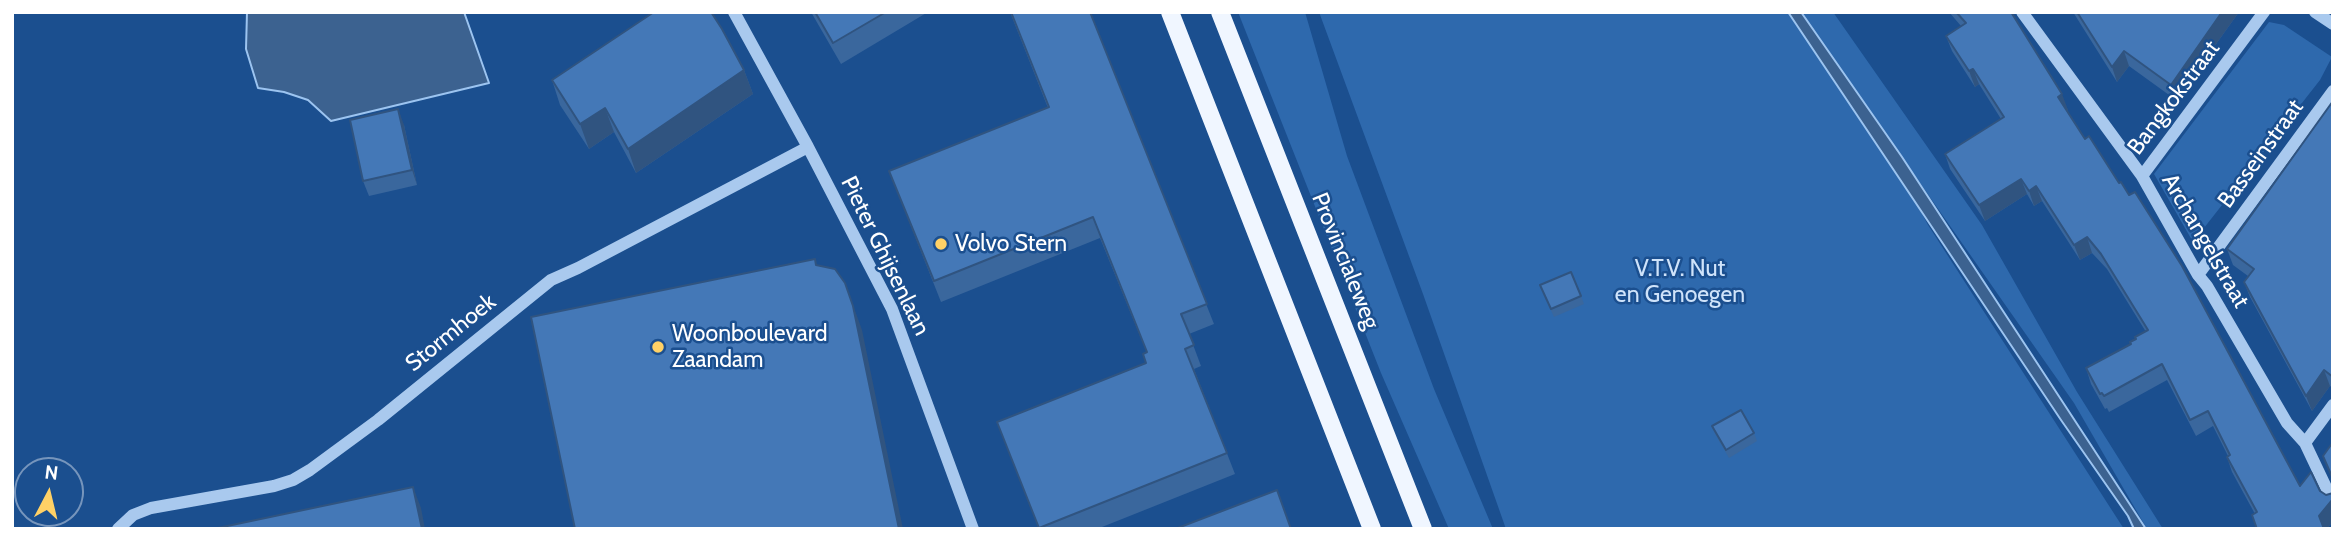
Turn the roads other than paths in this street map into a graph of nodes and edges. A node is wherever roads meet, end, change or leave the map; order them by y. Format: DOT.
graph roads {
  1 [pos="734,12"];
  2 [pos="1170,12"];
  3 [pos="1220,12"];
  4 [pos="2264,12"];
  5 [pos="2315,12"];
  6 [pos="2024,13"];
  7 [pos="2333,24"];
  8 [pos="2333,91"];
  9 [pos="808,147"];
  10 [pos="2142,176"];
  11 [pos="2198,275"];
  12 [pos="2333,405"];
  13 [pos="2305,443"];
  14 [pos="2333,502"];
  15 [pos="118,529"];
  16 [pos="973,529"];
  17 [pos="1372,529"];
  18 [pos="1423,529"];
  1 -- 9 [label="street, Pieter Ghijsenlaan"];
  2 -- 17 [label="main road"];
  3 -- 18 [label="main road, Provincialeweg"];
  4 -- 10 [label="street, Bangkokstraat"];
  5 -- 7 [label="street"];
  6 -- 10 [label="street, Archangelstraat"];
  8 -- 11 [label="street, Basseinstraat"];
  9 -- 15 [label="street, Stormhoek"];
  9 -- 16 [label="street, Pieter Ghijsenlaan"];
  10 -- 11 [label="street, Archangelstraat"];
  11 -- 13 [label="street, Archangelstraat"];
  12 -- 13 [label="street"];
  13 -- 14 [label="street, Archangelstraat"];
}
